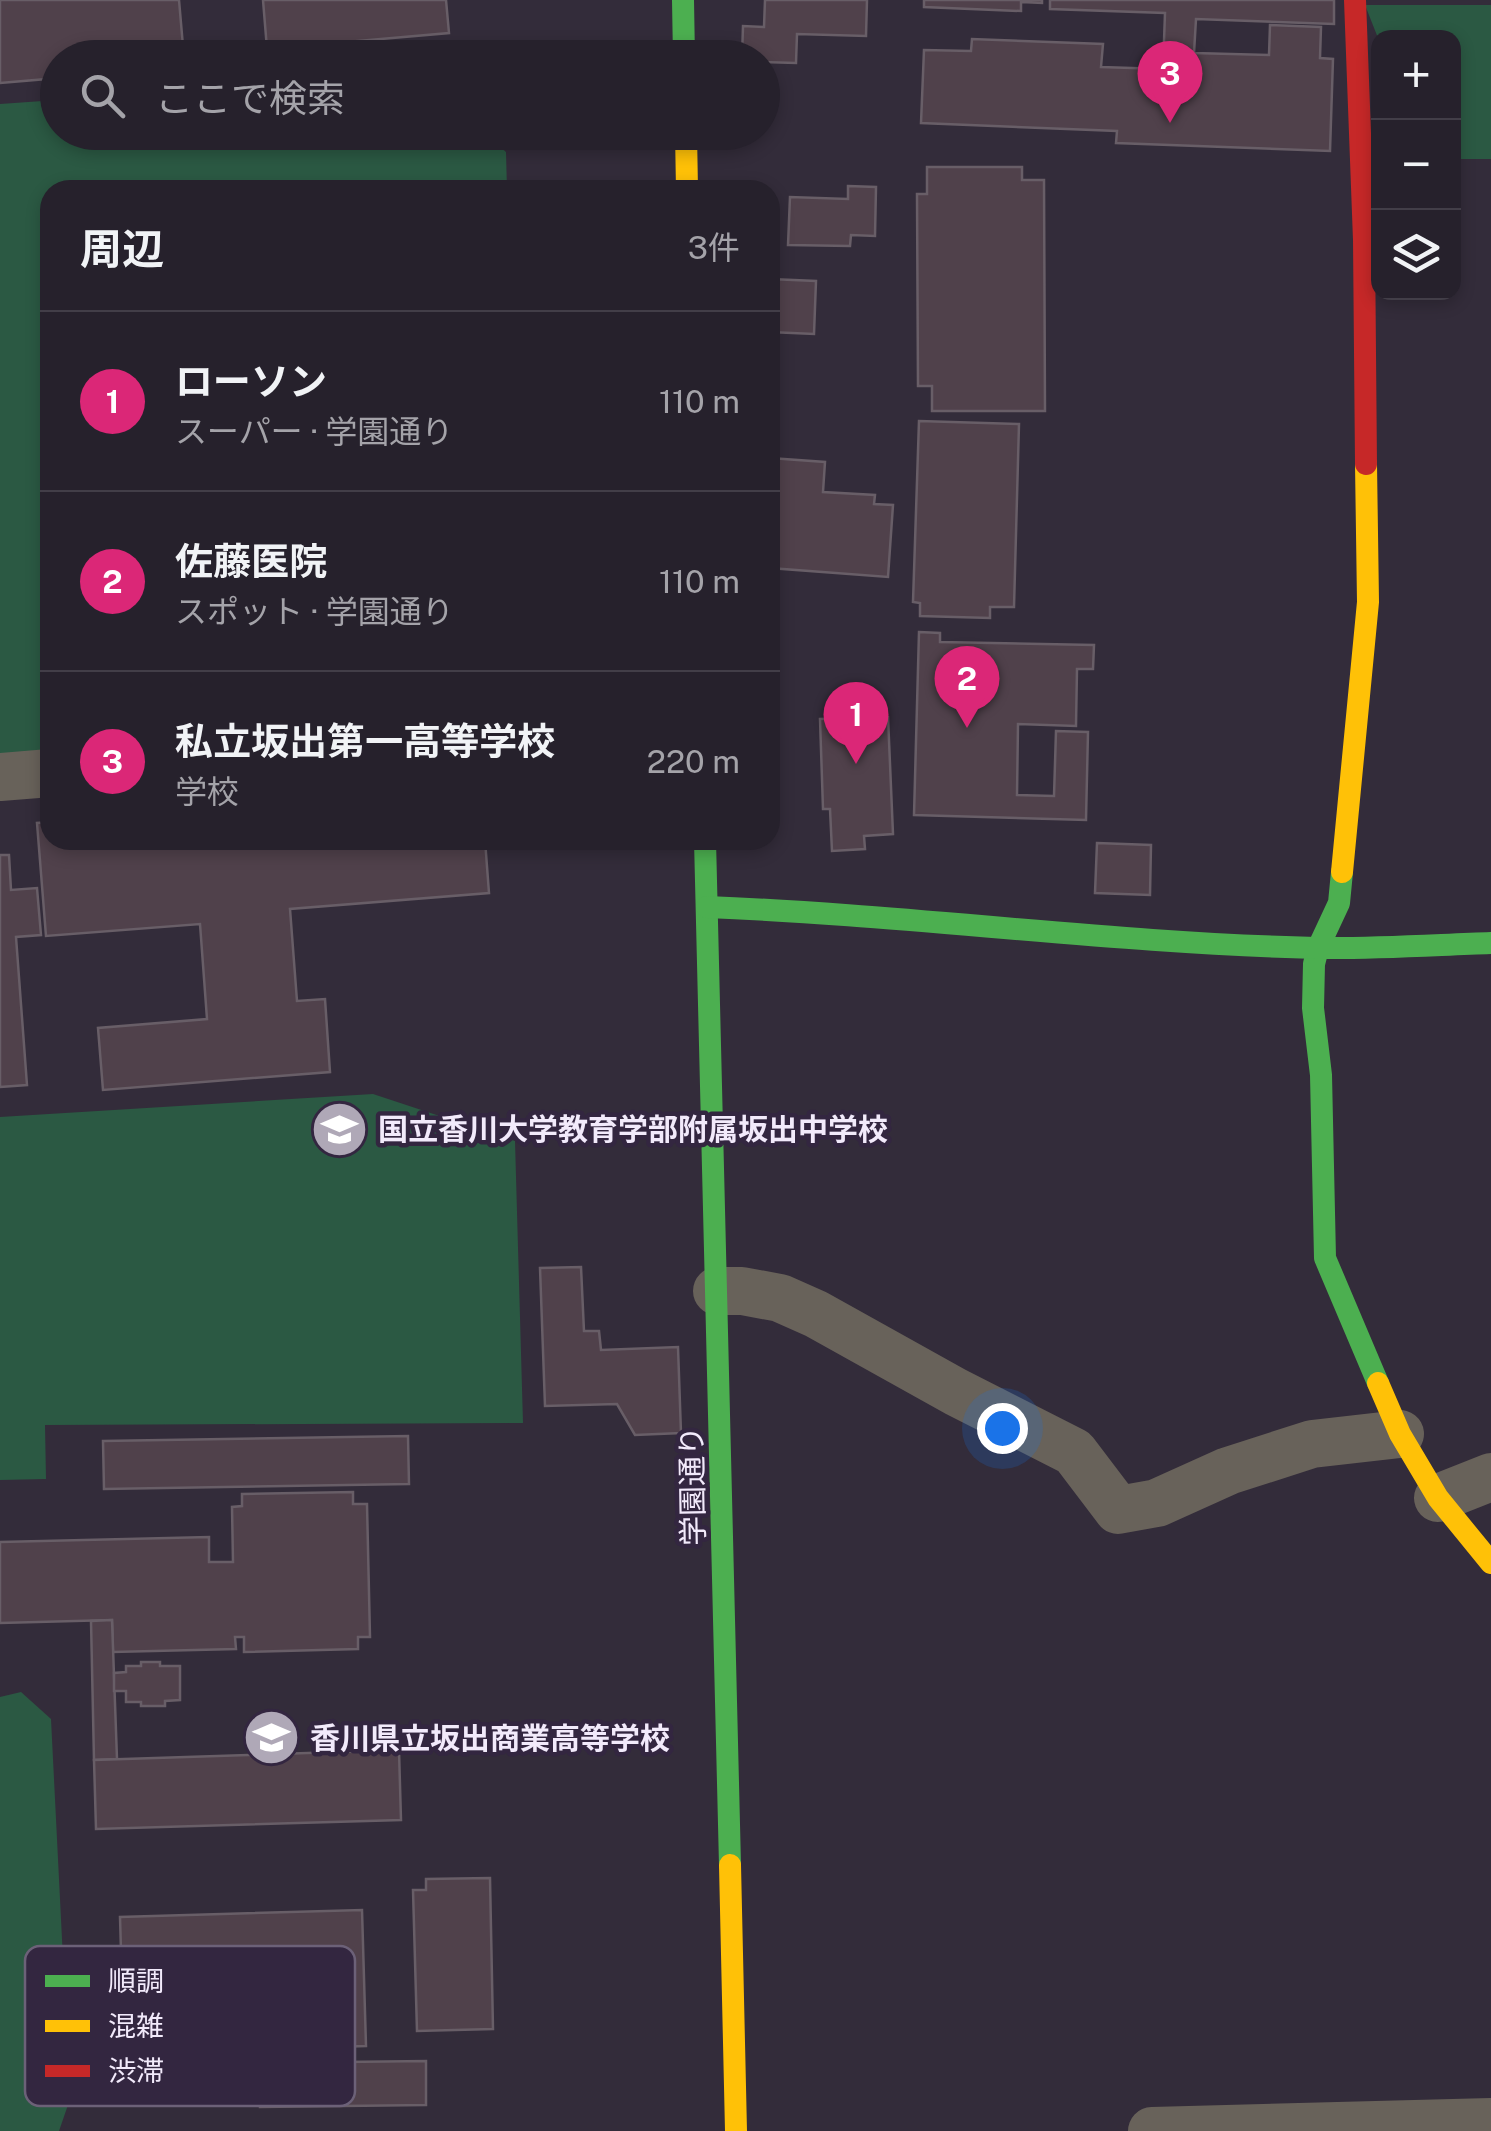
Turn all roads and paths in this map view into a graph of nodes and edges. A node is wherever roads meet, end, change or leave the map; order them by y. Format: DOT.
graph roads {
  1 [pos="682,0"];
  2 [pos="1355,0"];
  3 [pos="683,40"];
  4 [pos="687,150"];
  5 [pos="688,180"];
  6 [pos="40,774"];
  7 [pos="0,777"];
  8 [pos="705,850"];
  9 [pos="706,907"];
  10 [pos="1491,943"];
  11 [pos="1318,948"];
  12 [pos="717,1291"];
  13 [pos="1400,1434"];
  14 [pos="1491,1477"];
  15 [pos="1438,1498"];
  16 [pos="1491,1563"];
  17 [pos="1491,2122"];
  18 [pos="1274,2130"];
  19 [pos="736,2131"];
  20 [pos="1152,2131"];
  1 -- 3 [label="street"];
  2 -- 11 [label="street"];
  4 -- 5 [label="street"];
  6 -- 7 [label="street"];
  8 -- 9 [label="street, 学園通り"];
  9 -- 11 [label="street"];
  9 -- 12 [label="street, 学園通り"];
  10 -- 11 [label="street"];
  11 -- 13 [label="street"];
  12 -- 13 [label="street"];
  12 -- 19 [label="street, 学園通り"];
  13 -- 15 [label="street"];
  14 -- 15 [label="street"];
  15 -- 16 [label="street"];
  17 -- 18 [label="street"];
  18 -- 20 [label="street"];
}
